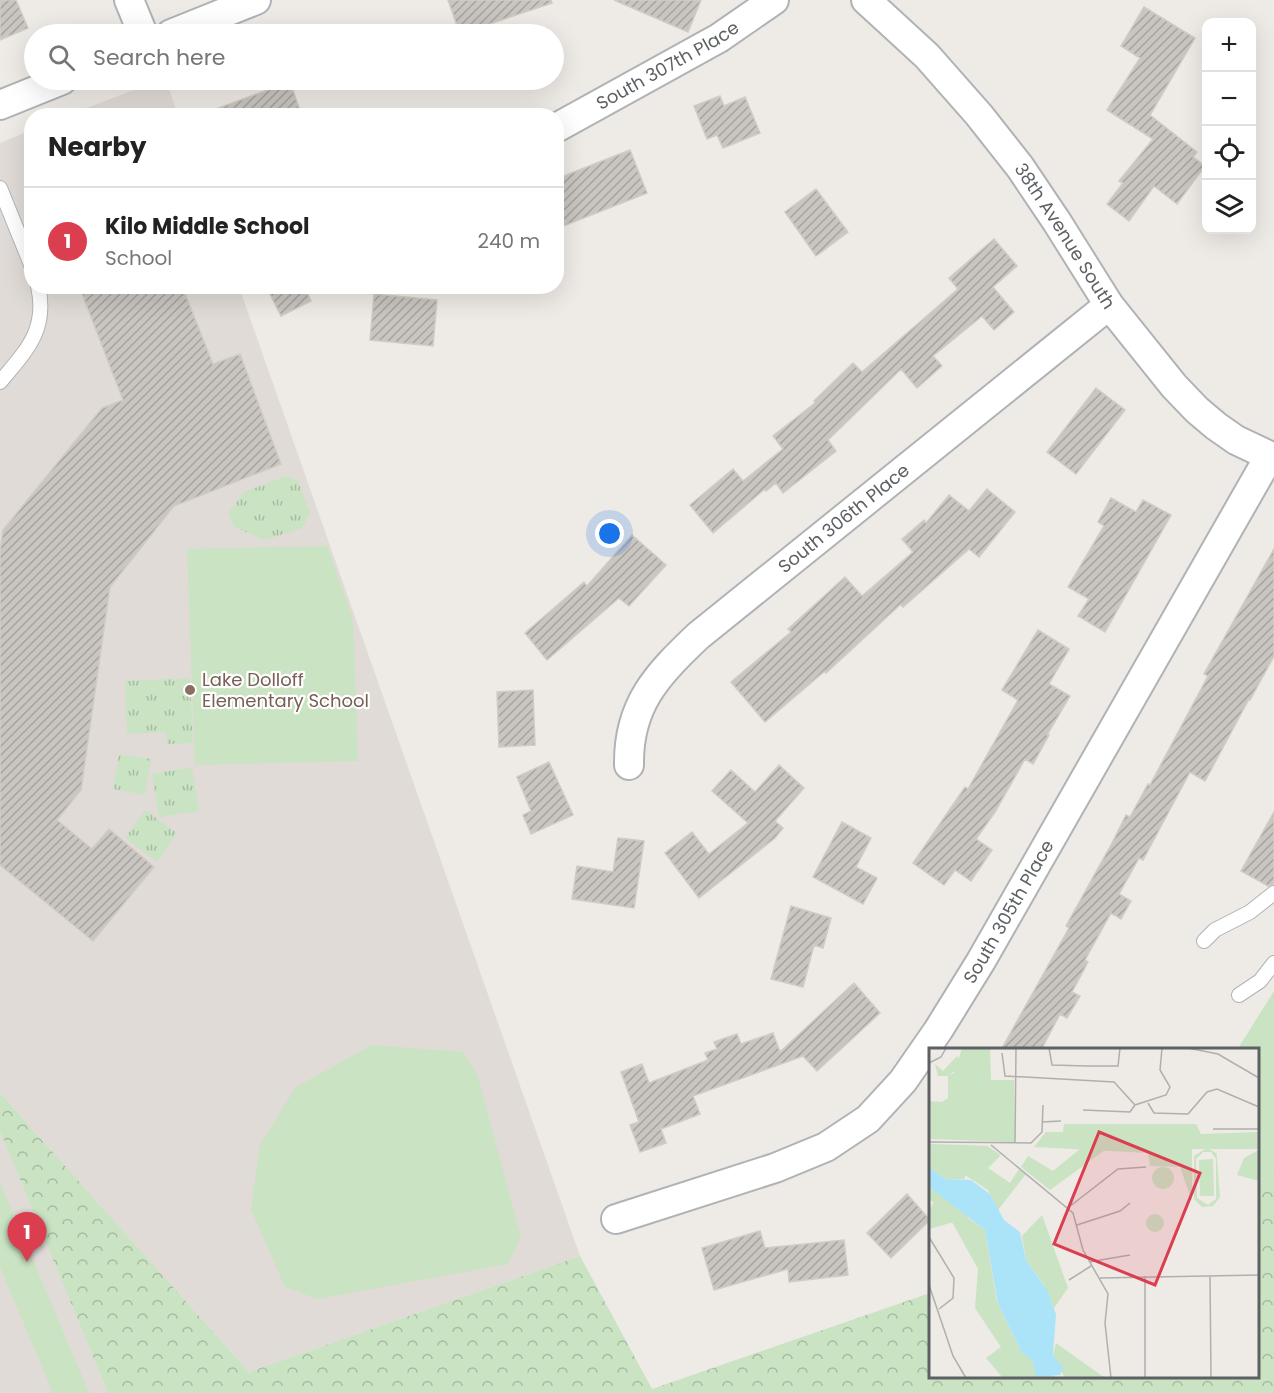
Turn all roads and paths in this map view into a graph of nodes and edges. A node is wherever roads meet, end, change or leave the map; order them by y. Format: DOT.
graph roads {
  1 [pos="129,0"];
  2 [pos="256,0"];
  3 [pos="774,0"];
  4 [pos="866,0"];
  5 [pos="138,24"];
  6 [pos="196,24"];
  7 [pos="37,90"];
  8 [pos="0,105"];
  9 [pos="564,125"];
  10 [pos="0,188"];
  11 [pos="24,247"];
  12 [pos="39,294"];
  13 [pos="1109,305"];
  14 [pos="0,382"];
  15 [pos="1271,457"];
  16 [pos="629,765"];
  17 [pos="1274,893"];
  18 [pos="1204,941"];
  19 [pos="1274,963"];
  20 [pos="1239,995"];
  21 [pos="616,1219"];
  1 -- 5 [label="street"];
  2 -- 6 [label="street"];
  3 -- 9 [label="street, South 307th Place"];
  4 -- 13 [label="street, 38th Avenue South"];
  7 -- 8 [label="street"];
  10 -- 11 [label="lane"];
  12 -- 14 [label="lane"];
  13 -- 15 [label="street, 38th Avenue South"];
  13 -- 16 [label="street, South 306th Place"];
  15 -- 21 [label="street, South 305th Place"];
  17 -- 18 [label="lane"];
  19 -- 20 [label="lane"];
}
